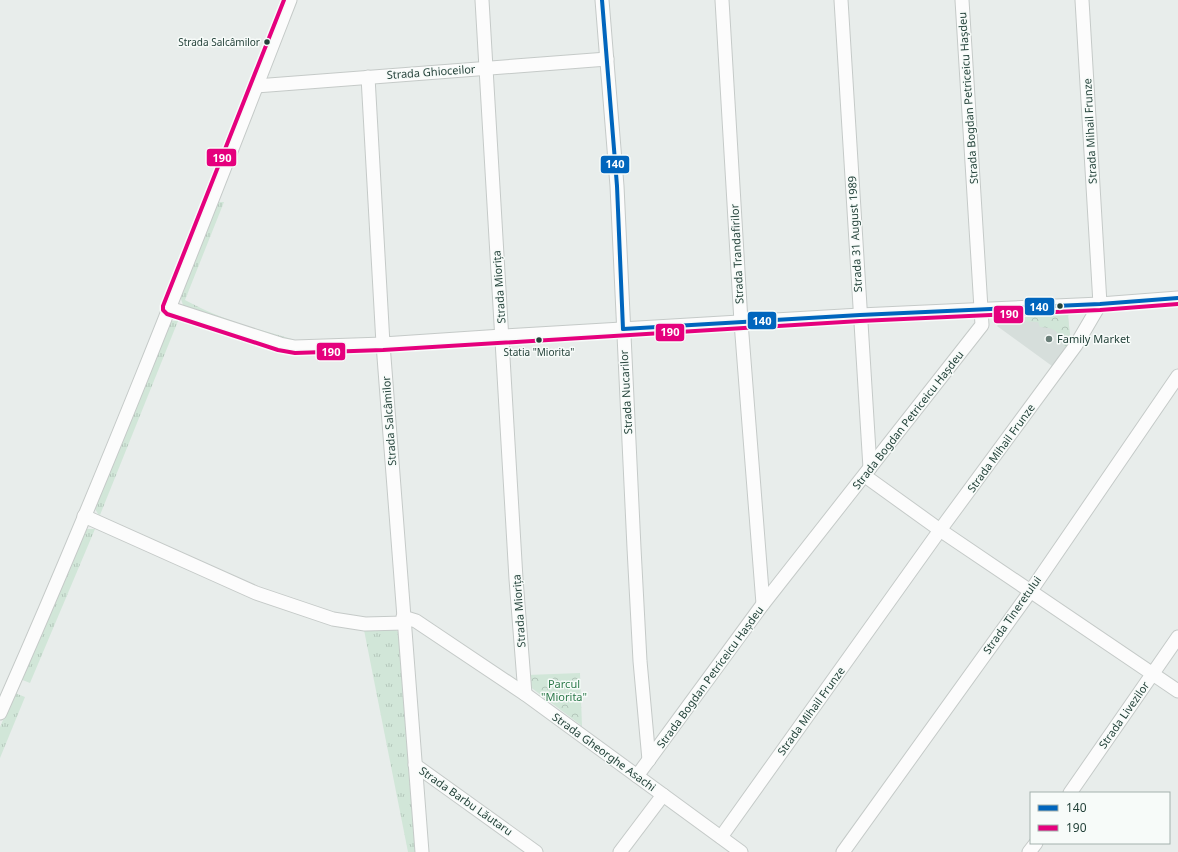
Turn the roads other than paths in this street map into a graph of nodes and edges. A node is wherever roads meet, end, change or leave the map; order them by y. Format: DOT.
graph roads {
  1 [pos="290,0"];
  2 [pos="482,0"];
  3 [pos="602,0"];
  4 [pos="722,0"];
  5 [pos="842,0"];
  6 [pos="962,0"];
  7 [pos="1082,0"];
  8 [pos="607,59"];
  9 [pos="486,68"];
  10 [pos="368,77"];
  11 [pos="256,86"];
  12 [pos="1178,298"];
  13 [pos="1100,304"];
  14 [pos="169,308"];
  15 [pos="981,309"];
  16 [pos="860,315"];
  17 [pos="741,322"];
  18 [pos="623,329"];
  19 [pos="502,336"];
  20 [pos="383,344"];
  21 [pos="1178,376"];
  22 [pos="867,472"];
  23 [pos="84,516"];
  24 [pos="940,530"];
  25 [pos="1030,592"];
  26 [pos="763,604"];
  27 [pos="404,620"];
  28 [pos="1178,637"];
  29 [pos="1153,673"];
  30 [pos="1178,691"];
  31 [pos="525,694"];
  32 [pos="0,713"];
  33 [pos="649,760"];
  34 [pos="415,765"];
  35 [pos="637,776"];
  36 [pos="1071,792"];
  37 [pos="663,795"];
  38 [pos="721,837"];
  39 [pos="422,852"];
  40 [pos="536,852"];
  41 [pos="620,852"];
  42 [pos="742,852"];
  43 [pos="843,852"];
  1 -- 11 [label="street"];
  2 -- 9 [label="street, Strada Miorița"];
  3 -- 8 [label="street, Strada Nucarilor"];
  4 -- 17 [label="street, Strada Trandafirilor"];
  5 -- 16 [label="street, Strada 31 August 1989"];
  6 -- 15 [label="street, Strada Bogdan Petriceicu Hașdeu"];
  7 -- 13 [label="street, Strada Mihail Frunze"];
  8 -- 9 [label="street, Strada Ghioceilor"];
  8 -- 18 [label="street, Strada Nucarilor"];
  9 -- 10 [label="street, Strada Ghioceilor"];
  9 -- 19 [label="street, Strada Miorița"];
  10 -- 11 [label="street, Strada Ghioceilor"];
  10 -- 20 [label="street, Strada Salcâmilor"];
  11 -- 14 [label="street"];
  12 -- 13 [label="street"];
  13 -- 15 [label="street"];
  13 -- 24 [label="street, Strada Mihail Frunze"];
  14 -- 20 [label="street"];
  14 -- 23 [label="street"];
  15 -- 16 [label="street"];
  15 -- 22 [label="street, Strada Bogdan Petriceicu Hașdeu"];
  16 -- 17 [label="street"];
  16 -- 22 [label="street, Strada 31 August 1989"];
  17 -- 18 [label="street"];
  17 -- 26 [label="street, Strada Trandafirilor"];
  18 -- 19 [label="street"];
  18 -- 33 [label="street, Strada Nucarilor"];
  19 -- 20 [label="street"];
  19 -- 31 [label="street, Strada Miorița"];
  20 -- 27 [label="street, Strada Salcâmilor"];
  21 -- 25 [label="street, Strada Tineretului"];
  22 -- 24 [label="street"];
  22 -- 26 [label="street, Strada Bogdan Petriceicu Hașdeu"];
  23 -- 27 [label="street"];
  23 -- 32 [label="street"];
  24 -- 25 [label="street"];
  24 -- 38 [label="street, Strada Mihail Frunze"];
  25 -- 29 [label="street"];
  25 -- 43 [label="street, Strada Tineretului"];
  26 -- 33 [label="street, Strada Bogdan Petriceicu Hașdeu"];
  27 -- 31 [label="street, Strada Gheorghe Asachi"];
  27 -- 34 [label="street, Strada Salcâmilor"];
  28 -- 29 [label="street, Strada Livezilor"];
  29 -- 30 [label="street"];
  29 -- 36 [label="street, Strada Livezilor"];
  31 -- 35 [label="street, Strada Gheorghe Asachi"];
  33 -- 35 [label="street, Strada Bogdan Petriceicu Hașdeu"];
  34 -- 39 [label="street, Strada Salcâmilor"];
  34 -- 40 [label="street, Strada Barbu Lăutaru"];
  35 -- 37 [label="street, Strada Gheorghe Asachi"];
  37 -- 38 [label="street, Strada Gheorghe Asachi"];
  37 -- 41 [label="street"];
  38 -- 42 [label="street, Strada Gheorghe Asachi"];
}
